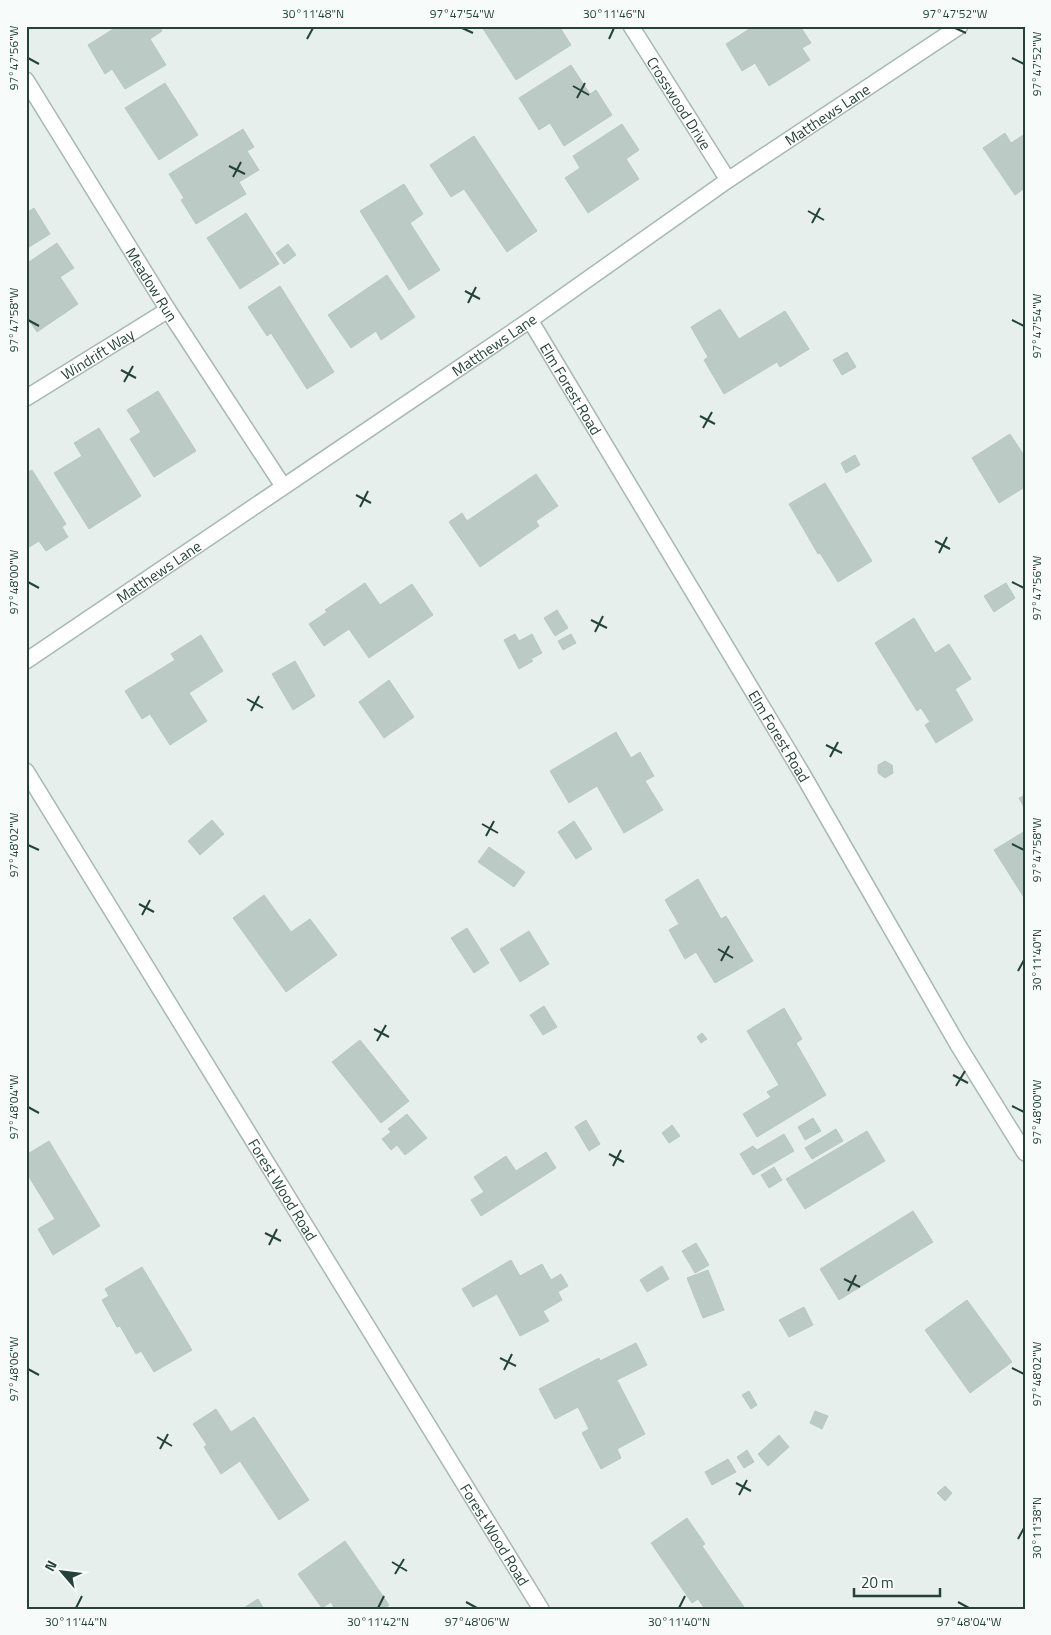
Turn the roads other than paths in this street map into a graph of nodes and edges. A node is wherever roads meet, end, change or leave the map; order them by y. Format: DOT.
graph roads {
  1 [pos="631,26"];
  2 [pos="960,26"];
  3 [pos="26,80"];
  4 [pos="728,180"];
  5 [pos="168,310"];
  6 [pos="530,320"];
  7 [pos="26,398"];
  8 [pos="283,486"];
  9 [pos="26,661"];
  10 [pos="26,771"];
  11 [pos="1025,1153"];
  12 [pos="541,1609"];
  1 -- 4 [label="street, Crosswood Drive"];
  2 -- 4 [label="street, Matthews Lane"];
  3 -- 5 [label="street, Meadow Run"];
  4 -- 6 [label="street, Matthews Lane"];
  5 -- 7 [label="street, Windrift Way"];
  5 -- 8 [label="street, Meadow Run"];
  6 -- 8 [label="street, Matthews Lane"];
  6 -- 11 [label="street, Elm Forest Road"];
  8 -- 9 [label="street, Matthews Lane"];
  10 -- 12 [label="street, Forest Wood Road"];
}
